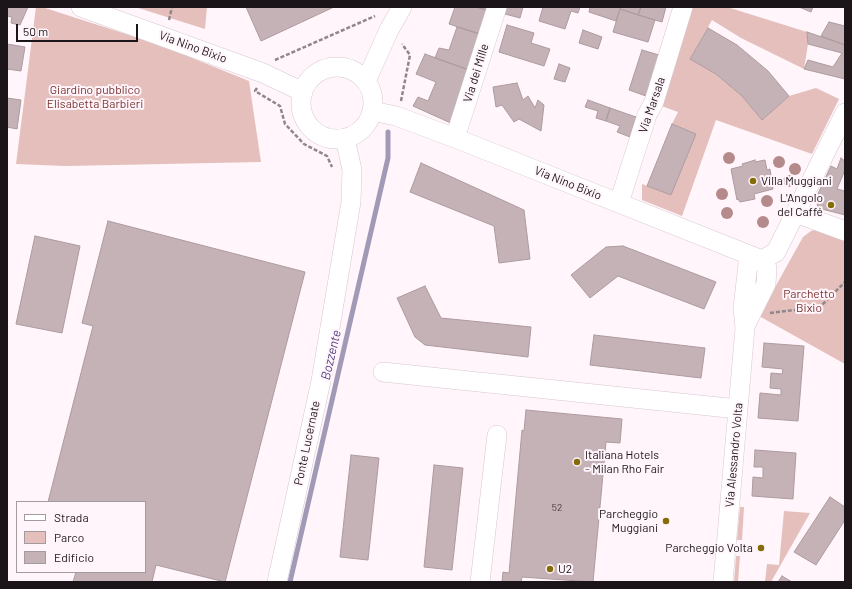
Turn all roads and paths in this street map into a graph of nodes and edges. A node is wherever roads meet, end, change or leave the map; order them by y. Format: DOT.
graph roads {
  1 [pos="81,7"];
  2 [pos="402,7"];
  3 [pos="497,7"];
  4 [pos="683,7"];
  5 [pos="366,81"];
  6 [pos="303,92"];
  7 [pos="372,111"];
  8 [pos="845,113"];
  9 [pos="345,138"];
  10 [pos="456,138"];
  11 [pos="619,203"];
  12 [pos="796,212"];
  13 [pos="845,231"];
  14 [pos="756,258"];
  15 [pos="845,282"];
  16 [pos="765,313"];
  17 [pos="383,372"];
  18 [pos="738,409"];
  19 [pos="497,435"];
  20 [pos="277,582"];
  21 [pos="480,582"];
  22 [pos="723,582"];
  1 -- 6 [label="street, Via Nino Bixio"];
  2 -- 5 [label="street"];
  3 -- 10 [label="street, Via dei Mille"];
  4 -- 11 [label="street, Via Marsala"];
  5 -- 6 [label="street"];
  5 -- 7 [label="street"];
  6 -- 9 [label="street"];
  7 -- 9 [label="street"];
  7 -- 10 [label="street, Via Nino Bixio"];
  8 -- 12 [label="street"];
  9 -- 20 [label="street, Ponte Lucernate"];
  10 -- 11 [label="street, Via Nino Bixio"];
  11 -- 14 [label="street, Via Nino Bixio"];
  12 -- 13 [label="street"];
  12 -- 14 [label="street"];
  14 -- 18 [label="street, Via Alessandro Volta"];
  15 -- 16 [label="path"];
  17 -- 18 [label="street"];
  18 -- 22 [label="street, Via Alessandro Volta"];
  19 -- 21 [label="street"];
}
